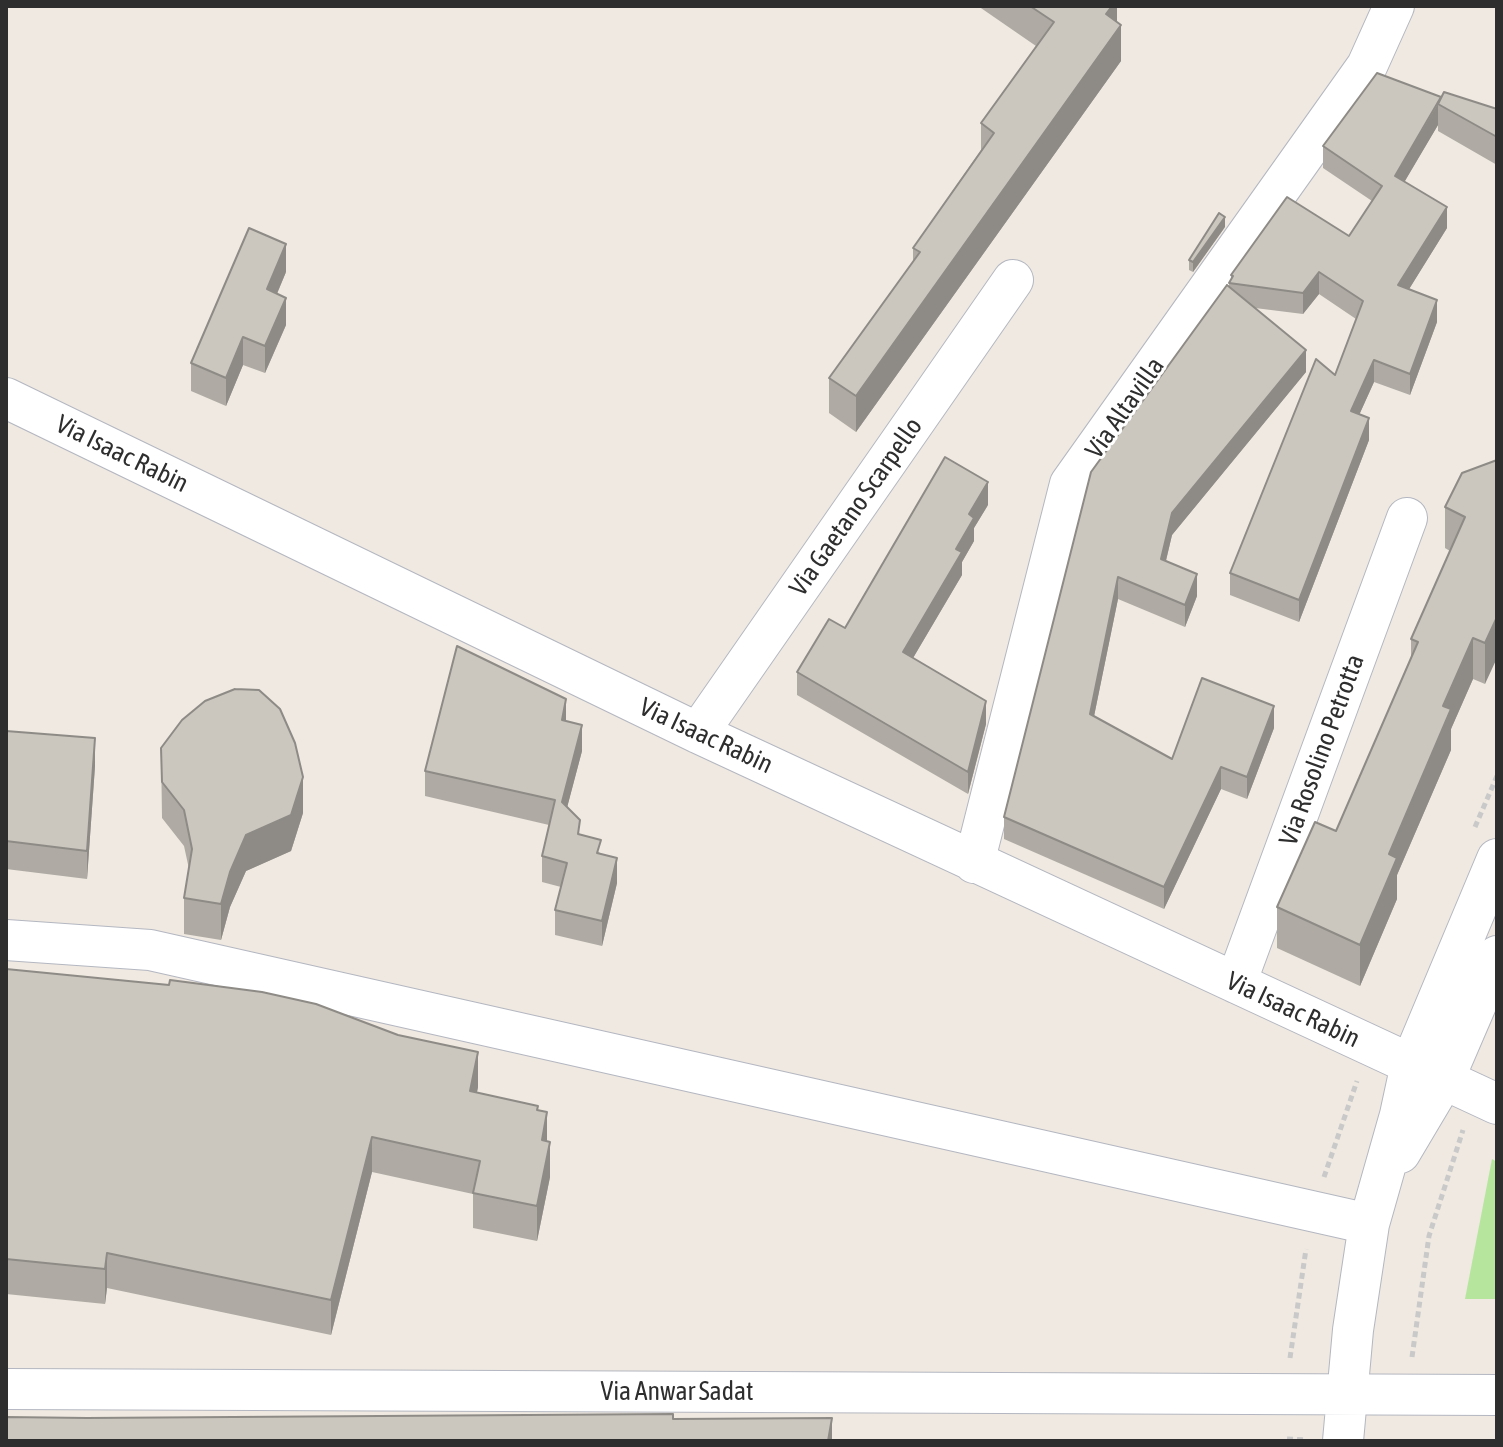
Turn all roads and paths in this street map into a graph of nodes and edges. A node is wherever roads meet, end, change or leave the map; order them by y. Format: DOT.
graph roads {
  1 [pos="1394,6"];
  2 [pos="1013,280"];
  3 [pos="6,398"];
  4 [pos="1407,518"];
  5 [pos="698,733"];
  6 [pos="1497,859"];
  7 [pos="974,863"];
  8 [pos="6,940"];
  9 [pos="1497,956"];
  10 [pos="1236,983"];
  11 [pos="1458,1086"];
  12 [pos="1369,1224"];
  13 [pos="6,1389"];
  14 [pos="1347,1394"];
  15 [pos="1409,1395"];
  16 [pos="1497,1395"];
  17 [pos="1287,1439"];
  18 [pos="1314,1441"];
  19 [pos="1343,1441"];
  1 -- 7 [label="street, Via Altavilla"];
  2 -- 5 [label="street, Via Gaetano Scarpello"];
  3 -- 5 [label="street, Via Isaac Rabin"];
  4 -- 10 [label="street, Via Rosolino Petrotta"];
  5 -- 7 [label="street, Via Isaac Rabin"];
  6 -- 11 [label="street"];
  7 -- 10 [label="street, Via Isaac Rabin"];
  8 -- 12 [label="street"];
  9 -- 11 [label="street"];
  10 -- 11 [label="street, Via Isaac Rabin"];
  11 -- 12 [label="street"];
  11 -- 15 [label="path"];
  12 -- 14 [label="street"];
  13 -- 14 [label="street, Via Anwar Sadat"];
  14 -- 15 [label="street, Via Anwar Sadat"];
  14 -- 19 [label="street"];
  15 -- 16 [label="street, Via Anwar Sadat"];
  17 -- 18 [label="path"];
}
